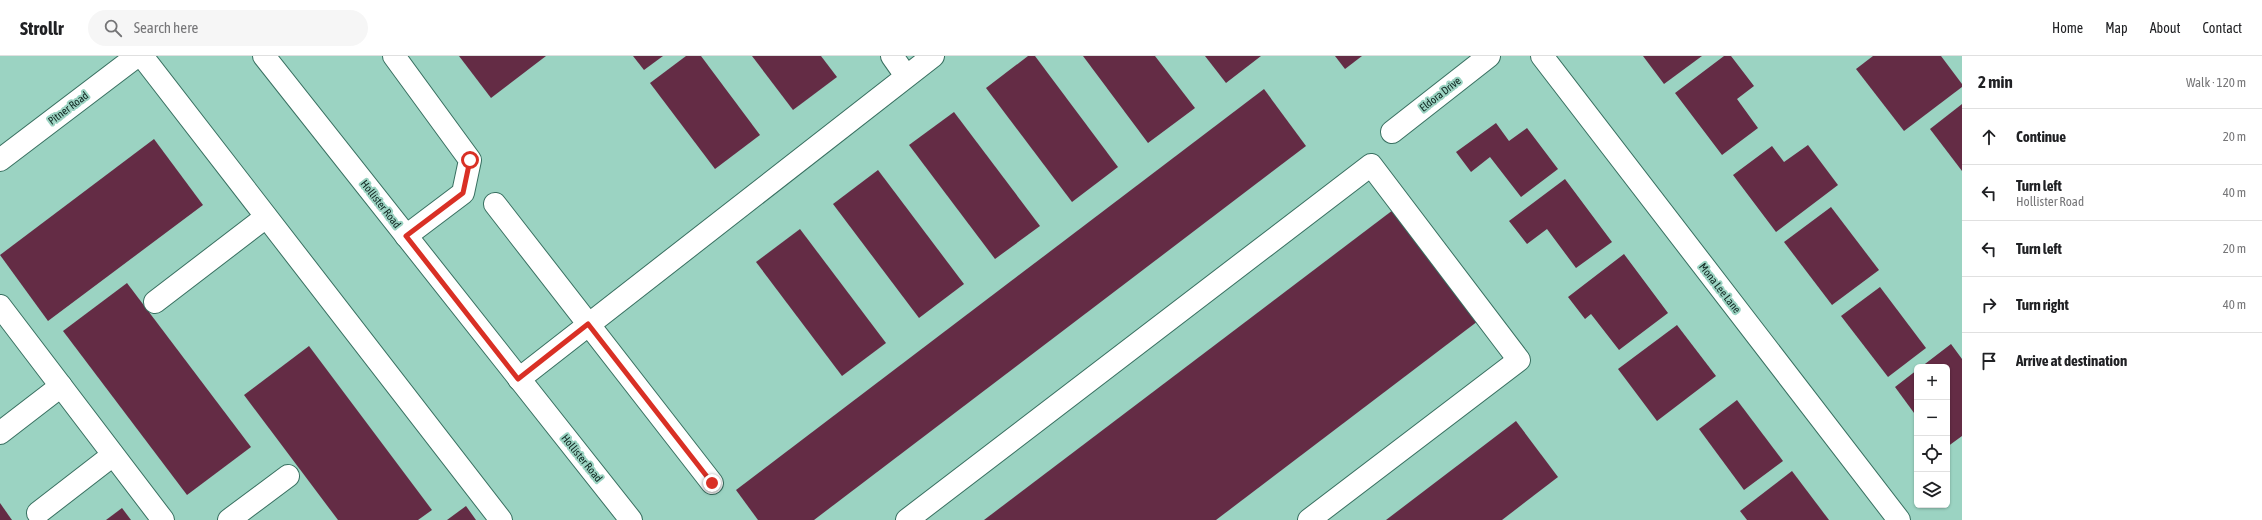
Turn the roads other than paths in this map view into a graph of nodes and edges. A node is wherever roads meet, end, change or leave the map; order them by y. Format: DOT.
graph roads {
  1 [pos="137,56"];
  2 [pos="142,56"];
  3 [pos="394,56"];
  4 [pos="892,56"];
  5 [pos="933,56"];
  6 [pos="1489,56"];
  7 [pos="1542,56"];
  8 [pos="275,60"];
  9 [pos="906,76"];
  10 [pos="1392,132"];
  11 [pos="0,160"];
  12 [pos="495,204"];
  13 [pos="266,217"];
  14 [pos="406,236"];
  15 [pos="155,302"];
  16 [pos="0,306"];
  17 [pos="588,324"];
  18 [pos="518,379"];
  19 [pos="61,386"];
  20 [pos="0,433"];
  21 [pos="113,455"];
  22 [pos="288,476"];
  23 [pos="712,483"];
  24 [pos="38,513"];
  25 [pos="163,520"];
  26 [pos="229,520"];
  27 [pos="500,520"];
  28 [pos="631,520"];
  29 [pos="907,520"];
  30 [pos="1309,520"];
  31 [pos="1899,520"];
  1 -- 11 [label="street, Pitner Road"];
  2 -- 13 [label="street"];
  3 -- 14 [label="street"];
  4 -- 9 [label="street"];
  5 -- 9 [label="street"];
  6 -- 10 [label="street, Eldora Drive"];
  7 -- 31 [label="street, Mona Lee Lane"];
  8 -- 14 [label="street, Hollister Road"];
  9 -- 17 [label="street"];
  12 -- 17 [label="street"];
  13 -- 15 [label="street"];
  13 -- 27 [label="street"];
  14 -- 18 [label="street, Hollister Road"];
  16 -- 19 [label="street"];
  17 -- 18 [label="street"];
  17 -- 23 [label="street"];
  18 -- 28 [label="street, Hollister Road"];
  19 -- 20 [label="street"];
  19 -- 21 [label="street"];
  21 -- 24 [label="street"];
  21 -- 25 [label="street"];
  22 -- 26 [label="street"];
  29 -- 30 [label="street"];
}
